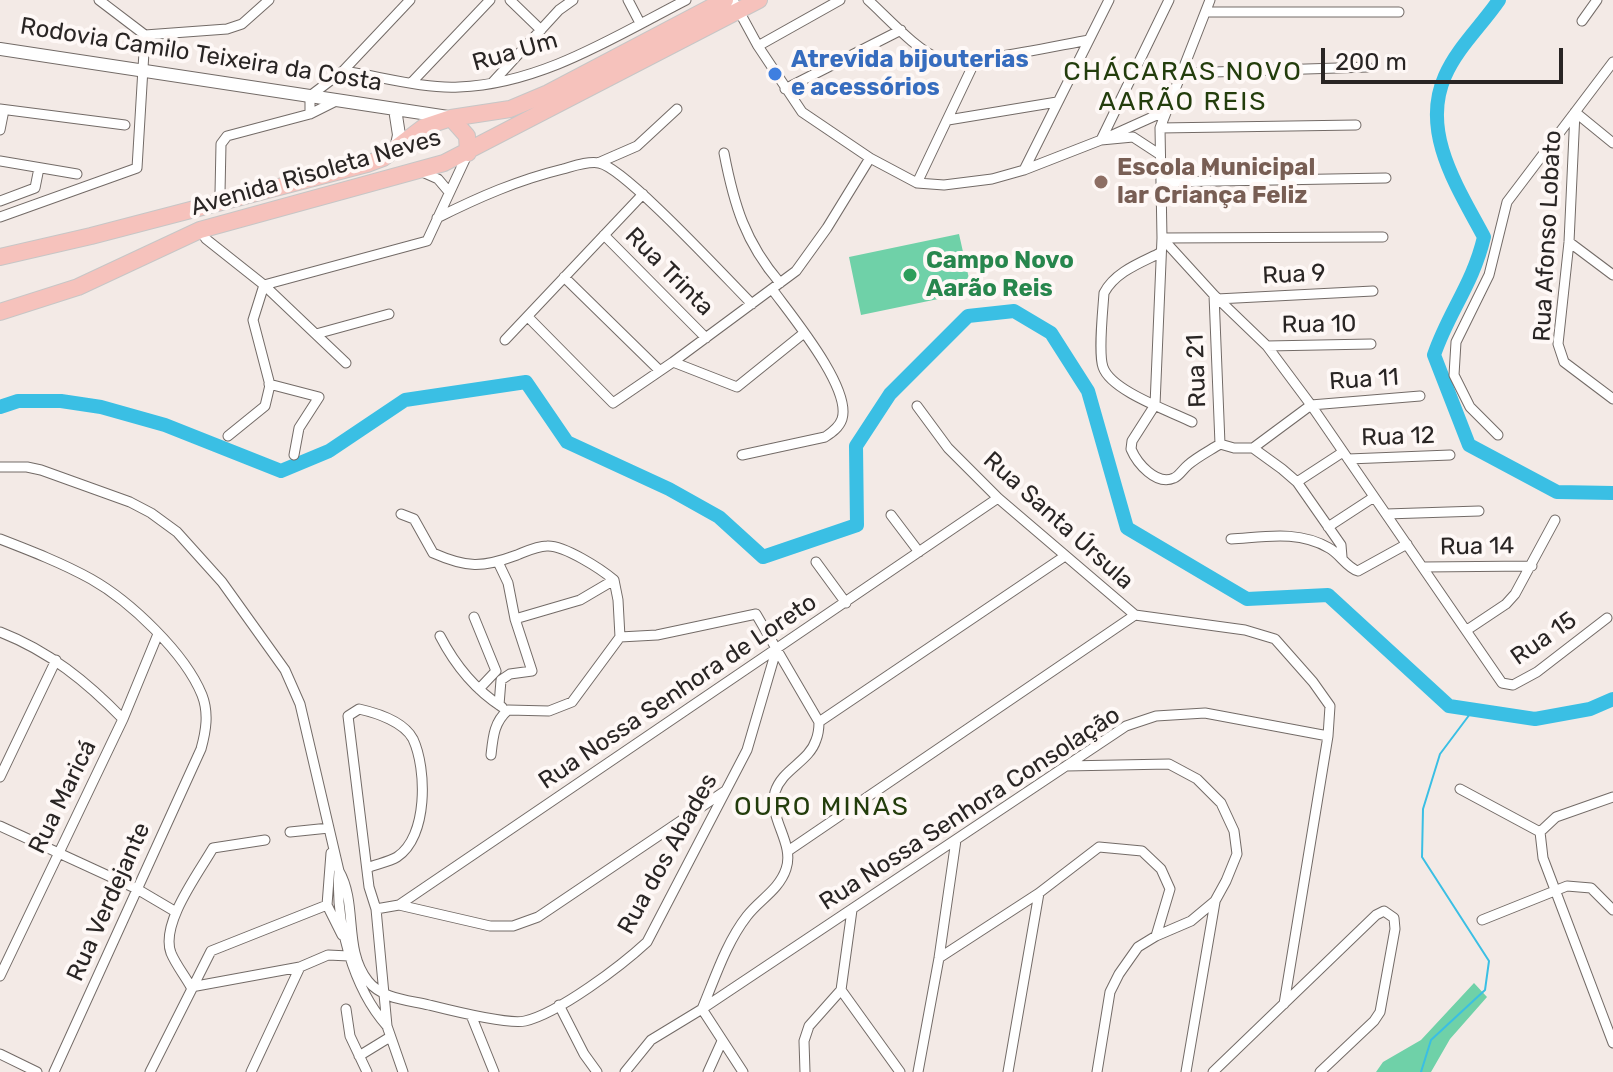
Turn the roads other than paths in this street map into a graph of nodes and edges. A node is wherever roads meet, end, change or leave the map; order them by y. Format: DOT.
graph roads {
  1 [pos="99,0"];
  2 [pos="269,0"];
  3 [pos="410,0"];
  4 [pos="490,0"];
  5 [pos="510,0"];
  6 [pos="573,0"];
  7 [pos="628,0"];
  8 [pos="686,0"];
  9 [pos="725,0"];
  10 [pos="759,0"];
  11 [pos="840,0"];
  12 [pos="868,0"];
  13 [pos="1109,0"];
  14 [pos="1169,0"];
  15 [pos="1210,0"];
  16 [pos="1597,0"];
  17 [pos="737,5"];
  18 [pos="1206,12"];
  19 [pos="1399,12"];
  20 [pos="1582,21"];
  21 [pos="640,23"];
  22 [pos="541,30"];
  23 [pos="901,30"];
  24 [pos="145,35"];
  25 [pos="1089,40"];
  26 [pos="0,42"];
  27 [pos="758,46"];
  28 [pos="5,50"];
  29 [pos="976,59"];
  30 [pos="1613,62"];
  31 [pos="1368,67"];
  32 [pos="143,71"];
  33 [pos="343,71"];
  34 [pos="1183,73"];
  35 [pos="412,82"];
  36 [pos="491,84"];
  37 [pos="785,89"];
  38 [pos="310,96"];
  39 [pos="338,100"];
  40 [pos="1057,102"];
  41 [pos="2,109"];
  42 [pos="395,109"];
  43 [pos="677,109"];
  44 [pos="1168,109"];
  45 [pos="1575,112"];
  46 [pos="310,114"];
  47 [pos="451,118"];
  48 [pos="948,120"];
  49 [pos="125,125"];
  50 [pos="1356,125"];
  51 [pos="1160,128"];
  52 [pos="0,130"];
  53 [pos="1101,140"];
  54 [pos="1613,143"];
  55 [pos="395,150"];
  56 [pos="468,153"];
  57 [pos="724,153"];
  58 [pos="1159,154"];
  59 [pos="870,158"];
  60 [pos="0,161"];
  61 [pos="598,163"];
  62 [pos="39,168"];
  63 [pos="419,170"];
  64 [pos="1024,170"];
  65 [pos="77,174"];
  66 [pos="1386,178"];
  67 [pos="1163,182"];
  68 [pos="917,183"];
  69 [pos="449,192"];
  70 [pos="220,193"];
  71 [pos="643,194"];
  72 [pos="0,201"];
  73 [pos="0,217"];
  74 [pos="437,218"];
  75 [pos="200,230"];
  76 [pos="604,235"];
  77 [pos="183,237"];
  78 [pos="1383,237"];
  79 [pos="1162,238"];
  80 [pos="1569,242"];
  81 [pos="214,246"];
  82 [pos="1160,253"];
  83 [pos="0,257"];
  84 [pos="1613,275"];
  85 [pos="564,277"];
  86 [pos="264,285"];
  87 [pos="776,286"];
  88 [pos="1373,291"];
  89 [pos="1216,297"];
  90 [pos="752,304"];
  91 [pos="0,312"];
  92 [pos="389,314"];
  93 [pos="528,317"];
  94 [pos="804,333"];
  95 [pos="316,334"];
  96 [pos="706,338"];
  97 [pos="505,340"];
  98 [pos="1371,344"];
  99 [pos="1267,346"];
  100 [pos="673,362"];
  101 [pos="346,363"];
  102 [pos="659,370"];
  103 [pos="269,384"];
  104 [pos="1420,396"];
  105 [pos="1613,399"];
  106 [pos="1155,405"];
  107 [pos="1311,405"];
  108 [pos="917,406"];
  109 [pos="1192,422"];
  110 [pos="1498,435"];
  111 [pos="228,436"];
  112 [pos="1220,444"];
  113 [pos="1253,448"];
  114 [pos="294,455"];
  115 [pos="742,455"];
  116 [pos="1450,455"];
  117 [pos="1346,456"];
  118 [pos="0,467"];
  119 [pos="1297,482"];
  120 [pos="1374,497"];
  121 [pos="998,498"];
  122 [pos="1479,511"];
  123 [pos="401,514"];
  124 [pos="1386,514"];
  125 [pos="891,515"];
  126 [pos="1555,520"];
  127 [pos="1328,527"];
  128 [pos="0,539"];
  129 [pos="1231,539"];
  130 [pos="1407,544"];
  131 [pos="919,552"];
  132 [pos="1065,556"];
  133 [pos="1342,557"];
  134 [pos="498,562"];
  135 [pos="816,562"];
  136 [pos="1532,566"];
  137 [pos="1423,567"];
  138 [pos="614,580"];
  139 [pos="846,603"];
  140 [pos="1135,615"];
  141 [pos="474,617"];
  142 [pos="1607,618"];
  143 [pos="515,619"];
  144 [pos="1467,630"];
  145 [pos="0,632"];
  146 [pos="158,634"];
  147 [pos="440,636"];
  148 [pos="620,637"];
  149 [pos="776,651"];
  150 [pos="56,660"];
  151 [pos="479,689"];
  152 [pos="504,708"];
  153 [pos="123,719"];
  154 [pos="819,722"];
  155 [pos="1328,736"];
  156 [pos="491,755"];
  157 [pos="1066,766"];
  158 [pos="0,777"];
  159 [pos="1460,789"];
  160 [pos="726,791"];
  161 [pos="1613,797"];
  162 [pos="0,826"];
  163 [pos="290,832"];
  164 [pos="1540,832"];
  165 [pos="330,833"];
  166 [pos="265,840"];
  167 [pos="956,840"];
  168 [pos="788,851"];
  169 [pos="57,853"];
  170 [pos="367,868"];
  171 [pos="339,871"];
  172 [pos="137,889"];
  173 [pos="1556,891"];
  174 [pos="1039,893"];
  175 [pos="1215,901"];
  176 [pos="327,905"];
  177 [pos="399,905"];
  178 [pos="376,909"];
  179 [pos="852,910"];
  180 [pos="1613,910"];
  181 [pos="176,912"];
  182 [pos="1482,920"];
  183 [pos="1156,936"];
  184 [pos="345,940"];
  185 [pos="349,956"];
  186 [pos="939,958"];
  187 [pos="300,967"];
  188 [pos="0,976"];
  189 [pos="191,987"];
  190 [pos="841,990"];
  191 [pos="385,994"];
  192 [pos="1284,1004"];
  193 [pos="559,1005"];
  194 [pos="346,1009"];
  195 [pos="702,1009"];
  196 [pos="471,1015"];
  197 [pos="387,1026"];
  198 [pos="390,1037"];
  199 [pos="722,1041"];
  200 [pos="1613,1043"];
  201 [pos="0,1054"];
  202 [pos="359,1056"];
  203 [pos="37,1072"];
  204 [pos="54,1072"];
  205 [pos="150,1072"];
  206 [pos="251,1072"];
  207 [pos="367,1072"];
  208 [pos="403,1072"];
  209 [pos="494,1072"];
  210 [pos="597,1072"];
  211 [pos="625,1072"];
  212 [pos="708,1072"];
  213 [pos="743,1072"];
  214 [pos="805,1072"];
  215 [pos="900,1072"];
  216 [pos="918,1072"];
  217 [pos="1008,1072"];
  218 [pos="1097,1072"];
  219 [pos="1186,1072"];
  220 [pos="1213,1072"];
  221 [pos="1320,1072"];
  1 -- 24 [label="street"];
  2 -- 24 [label="street"];
  3 -- 33 [label="street"];
  4 -- 35 [label="street"];
  5 -- 22 [label="street"];
  6 -- 22 [label="street"];
  7 -- 21 [label="street"];
  8 -- 21 [label="street, Rua Um"];
  9 -- 47 [label="highway, Rodovia Camilo Teixeira da Costa"];
  10 -- 17 [label="highway"];
  11 -- 27 [label="street"];
  12 -- 23 [label="street"];
  13 -- 25 [label="street"];
  14 -- 53 [label="street"];
  15 -- 18 [label="street"];
  16 -- 20 [label="street"];
  17 -- 27 [label="street"];
  17 -- 56 [label="highway"];
  18 -- 19 [label="street"];
  18 -- 34 [label="street"];
  21 -- 36 [label="street, Rua Um"];
  22 -- 36 [label="street"];
  23 -- 29 [label="street"];
  23 -- 37 [label="street"];
  24 -- 32 [label="street"];
  25 -- 29 [label="street"];
  25 -- 40 [label="street"];
  26 -- 28 [label="street"];
  27 -- 37 [label="street"];
  28 -- 32 [label="street, Rodovia Camilo Teixeira da Costa"];
  29 -- 48 [label="street"];
  30 -- 45 [label="street"];
  31 -- 34 [label="street"];
  32 -- 38 [label="street, Rodovia Camilo Teixeira da Costa"];
  32 -- 73 [label="street"];
  33 -- 35 [label="street, Rua Um"];
  33 -- 38 [label="street"];
  34 -- 44 [label="street"];
  35 -- 36 [label="street, Rua Um"];
  37 -- 59 [label="street"];
  38 -- 39 [label="street, Rodovia Camilo Teixeira da Costa"];
  38 -- 46 [label="street"];
  39 -- 42 [label="street, Rodovia Camilo Teixeira da Costa"];
  39 -- 46 [label="street"];
  40 -- 48 [label="street"];
  40 -- 64 [label="street"];
  41 -- 49 [label="street"];
  41 -- 52 [label="street"];
  42 -- 47 [label="street, Rodovia Camilo Teixeira da Costa"];
  42 -- 55 [label="street, Rodovia Camilo Teixeira da Costa"];
  43 -- 61 [label="street"];
  44 -- 51 [label="street"];
  44 -- 53 [label="street"];
  45 -- 54 [label="street"];
  45 -- 80 [label="street, Rua Afonso Lobato"];
  45 -- 110 [label="street"];
  46 -- 70 [label="street"];
  47 -- 55 [label="highway, Avenida Risoleta Neves"];
  47 -- 56 [label="highway"];
  48 -- 68 [label="street"];
  50 -- 51 [label="street"];
  51 -- 58 [label="street"];
  53 -- 58 [label="street"];
  53 -- 64 [label="street"];
  55 -- 83 [label="highway, Avenida Risoleta Neves"];
  56 -- 63 [label="highway, Avenida Risoleta Neves"];
  56 -- 69 [label="street"];
  57 -- 87 [label="street"];
  58 -- 67 [label="street"];
  59 -- 68 [label="street"];
  59 -- 87 [label="street"];
  60 -- 62 [label="street"];
  61 -- 71 [label="street"];
  61 -- 74 [label="street"];
  62 -- 65 [label="street"];
  62 -- 72 [label="street"];
  63 -- 69 [label="street"];
  63 -- 75 [label="highway, Avenida Risoleta Neves"];
  64 -- 68 [label="street"];
  66 -- 67 [label="street"];
  67 -- 79 [label="street"];
  69 -- 74 [label="street"];
  71 -- 76 [label="street"];
  71 -- 90 [label="street"];
  74 -- 86 [label="street"];
  75 -- 77 [label="highway, Avenida Risoleta Neves"];
  75 -- 81 [label="street"];
  76 -- 85 [label="street"];
  76 -- 96 [label="street, Rua Trinta"];
  77 -- 81 [label="street"];
  77 -- 91 [label="highway, Avenida Risoleta Neves"];
  78 -- 79 [label="street"];
  79 -- 82 [label="street"];
  79 -- 89 [label="street"];
  80 -- 84 [label="street"];
  80 -- 105 [label="street, Rua Afonso Lobato"];
  81 -- 86 [label="street"];
  82 -- 106 [label="street"];
  82 -- 106 [label="street"];
  85 -- 93 [label="street"];
  85 -- 102 [label="street"];
  86 -- 95 [label="street"];
  86 -- 103 [label="street"];
  87 -- 90 [label="street"];
  87 -- 94 [label="street"];
  88 -- 89 [label="street, Rua 9"];
  89 -- 99 [label="street"];
  89 -- 112 [label="street, Rua 21"];
  90 -- 96 [label="street"];
  92 -- 95 [label="street"];
  93 -- 97 [label="street"];
  93 -- 102 [label="street"];
  94 -- 100 [label="street"];
  94 -- 115 [label="street"];
  95 -- 101 [label="street"];
  96 -- 100 [label="street"];
  98 -- 99 [label="street, Rua 10"];
  99 -- 107 [label="street"];
  100 -- 102 [label="street"];
  103 -- 111 [label="street"];
  103 -- 114 [label="street"];
  104 -- 107 [label="street, Rua 11"];
  106 -- 109 [label="street"];
  106 -- 112 [label="street"];
  107 -- 113 [label="street"];
  107 -- 117 [label="street"];
  108 -- 121 [label="street, Rua Santa Úrsula"];
  112 -- 113 [label="street"];
  113 -- 119 [label="street"];
  116 -- 117 [label="street, Rua 12"];
  117 -- 119 [label="street"];
  117 -- 120 [label="street"];
  118 -- 165 [label="street"];
  119 -- 127 [label="street"];
  120 -- 124 [label="street"];
  120 -- 127 [label="street"];
  121 -- 131 [label="street, Rua Nossa Senhora de Loreto"];
  121 -- 132 [label="street, Rua Santa Úrsula"];
  122 -- 124 [label="street"];
  123 -- 134 [label="street"];
  124 -- 130 [label="street"];
  125 -- 131 [label="street"];
  126 -- 136 [label="street"];
  127 -- 133 [label="street"];
  128 -- 146 [label="street, Rua Verdejante"];
  129 -- 133 [label="street"];
  130 -- 133 [label="street"];
  130 -- 137 [label="street"];
  131 -- 139 [label="street, Rua Nossa Senhora de Loreto"];
  132 -- 140 [label="street, Rua Santa Úrsula"];
  132 -- 154 [label="street"];
  134 -- 138 [label="street"];
  134 -- 143 [label="street"];
  135 -- 139 [label="street"];
  136 -- 137 [label="street, Rua 14"];
  136 -- 144 [label="street"];
  137 -- 144 [label="street"];
  138 -- 143 [label="street"];
  138 -- 148 [label="street"];
  139 -- 149 [label="street, Rua Nossa Senhora de Loreto"];
  140 -- 155 [label="street, Rua Santa Úrsula"];
  140 -- 168 [label="street"];
  141 -- 151 [label="street"];
  142 -- 144 [label="street, Rua 15"];
  143 -- 152 [label="street"];
  145 -- 150 [label="street"];
  146 -- 153 [label="street, Rua Maricá"];
  146 -- 172 [label="street, Rua Verdejante"];
  147 -- 151 [label="street"];
  148 -- 149 [label="street"];
  148 -- 152 [label="street"];
  149 -- 154 [label="street"];
  149 -- 160 [label="street, Rua dos Abades"];
  149 -- 177 [label="street, Rua Nossa Senhora de Loreto"];
  150 -- 153 [label="street"];
  150 -- 158 [label="street"];
  151 -- 152 [label="street"];
  152 -- 156 [label="street"];
  153 -- 169 [label="street, Rua Maricá"];
  154 -- 168 [label="street"];
  155 -- 157 [label="street, Rua Nossa Senhora Consolação"];
  155 -- 192 [label="street, Rua Santa Úrsula"];
  157 -- 167 [label="street, Rua Nossa Senhora Consolação"];
  157 -- 175 [label="street"];
  159 -- 164 [label="street"];
  160 -- 177 [label="street"];
  160 -- 193 [label="street, Rua dos Abades"];
  161 -- 164 [label="street"];
  162 -- 169 [label="street"];
  163 -- 165 [label="street"];
  164 -- 173 [label="street"];
  165 -- 171 [label="street"];
  165 -- 176 [label="street"];
  166 -- 181 [label="street"];
  167 -- 179 [label="street, Rua Nossa Senhora Consolação"];
  167 -- 186 [label="street"];
  168 -- 195 [label="street"];
  169 -- 172 [label="street"];
  169 -- 188 [label="street, Rua Maricá"];
  170 -- 170 [label="street"];
  170 -- 178 [label="street"];
  171 -- 184 [label="street"];
  171 -- 191 [label="street"];
  172 -- 181 [label="street"];
  172 -- 204 [label="street, Rua Verdejante"];
  173 -- 180 [label="street"];
  173 -- 182 [label="street"];
  173 -- 200 [label="street"];
  174 -- 183 [label="street"];
  174 -- 186 [label="street"];
  174 -- 217 [label="street"];
  175 -- 183 [label="street"];
  175 -- 219 [label="street"];
  176 -- 184 [label="street"];
  176 -- 189 [label="street"];
  177 -- 178 [label="street, Rua Nossa Senhora de Loreto"];
  178 -- 191 [label="street"];
  179 -- 190 [label="street"];
  179 -- 195 [label="street, Rua Nossa Senhora Consolação"];
  181 -- 189 [label="street"];
  183 -- 218 [label="street"];
  184 -- 185 [label="street"];
  185 -- 187 [label="street"];
  185 -- 197 [label="street"];
  186 -- 216 [label="street"];
  187 -- 189 [label="street"];
  187 -- 206 [label="street"];
  189 -- 205 [label="street"];
  190 -- 214 [label="street"];
  190 -- 215 [label="street"];
  191 -- 196 [label="street, Rua dos Abades"];
  191 -- 197 [label="street"];
  192 -- 220 [label="street"];
  192 -- 221 [label="street"];
  193 -- 196 [label="street, Rua dos Abades"];
  193 -- 210 [label="street"];
  194 -- 202 [label="street"];
  195 -- 199 [label="street"];
  195 -- 211 [label="street, Rua Nossa Senhora Consolação"];
  196 -- 209 [label="street"];
  197 -- 198 [label="street"];
  198 -- 202 [label="street"];
  198 -- 208 [label="street"];
  199 -- 212 [label="street"];
  199 -- 213 [label="street"];
  201 -- 203 [label="street"];
  202 -- 207 [label="street"];
}
